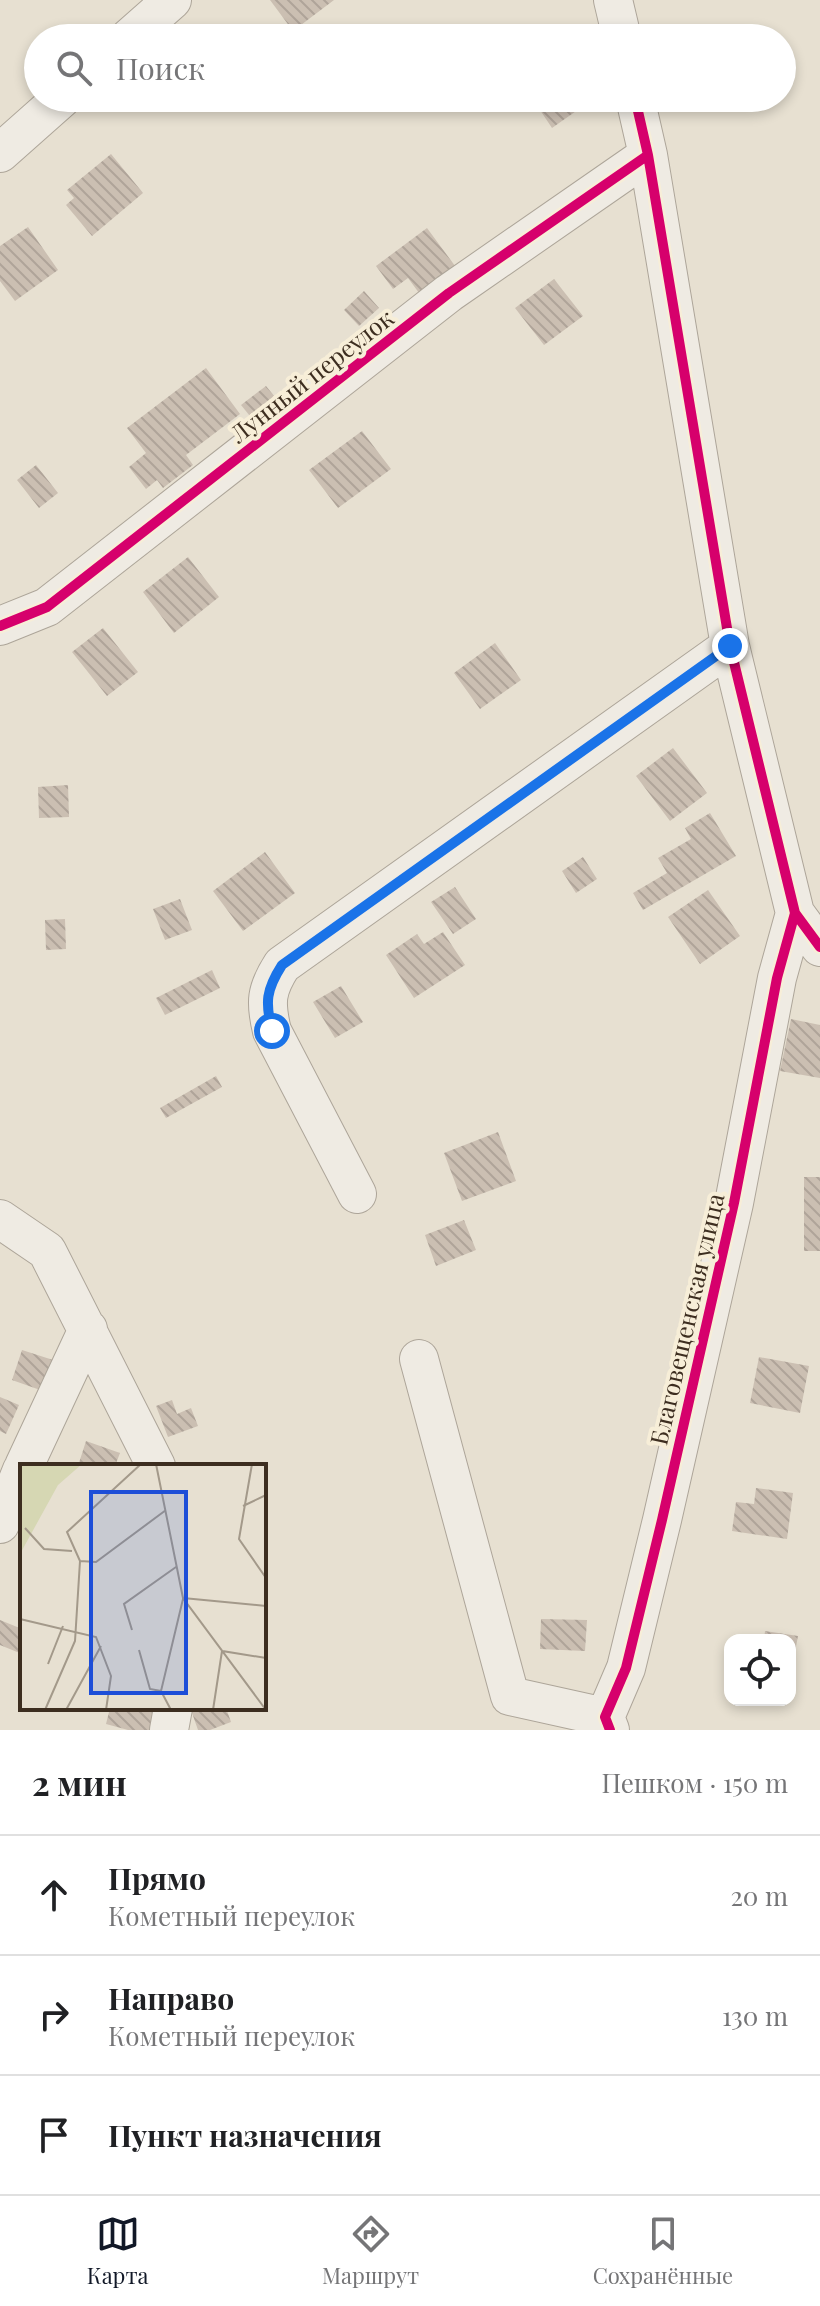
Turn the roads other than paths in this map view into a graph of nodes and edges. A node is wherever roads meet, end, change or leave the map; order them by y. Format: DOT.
graph roads {
  1 [pos="172,0"];
  2 [pos="613,0"];
  3 [pos="145,24"];
  4 [pos="619,24"];
  5 [pos="46,112"];
  6 [pos="638,112"];
  7 [pos="0,153"];
  8 [pos="648,155"];
  9 [pos="0,626"];
  10 [pos="730,646"];
  11 [pos="808,910"];
  12 [pos="820,947"];
  13 [pos="357,1194"];
  14 [pos="0,1219"];
  15 [pos="88,1329"];
  16 [pos="419,1359"];
  17 [pos="25,1464"];
  18 [pos="155,1464"];
  19 [pos="20,1475"];
  20 [pos="0,1524"];
  21 [pos="173,1710"];
  22 [pos="608,1723"];
  23 [pos="169,1730"];
  1 -- 3 [label="street"];
  2 -- 4 [label="street"];
  5 -- 7 [label="street"];
  6 -- 8 [label="street"];
  8 -- 9 [label="street, Лунный переулок"];
  8 -- 10 [label="street"];
  10 -- 11 [label="street"];
  10 -- 13 [label="street"];
  11 -- 12 [label="street"];
  11 -- 22 [label="street, Благовещенская улица"];
  14 -- 15 [label="street"];
  15 -- 17 [label="street"];
  15 -- 18 [label="street"];
  16 -- 22 [label="street"];
  19 -- 20 [label="street"];
  21 -- 23 [label="street"];
}
